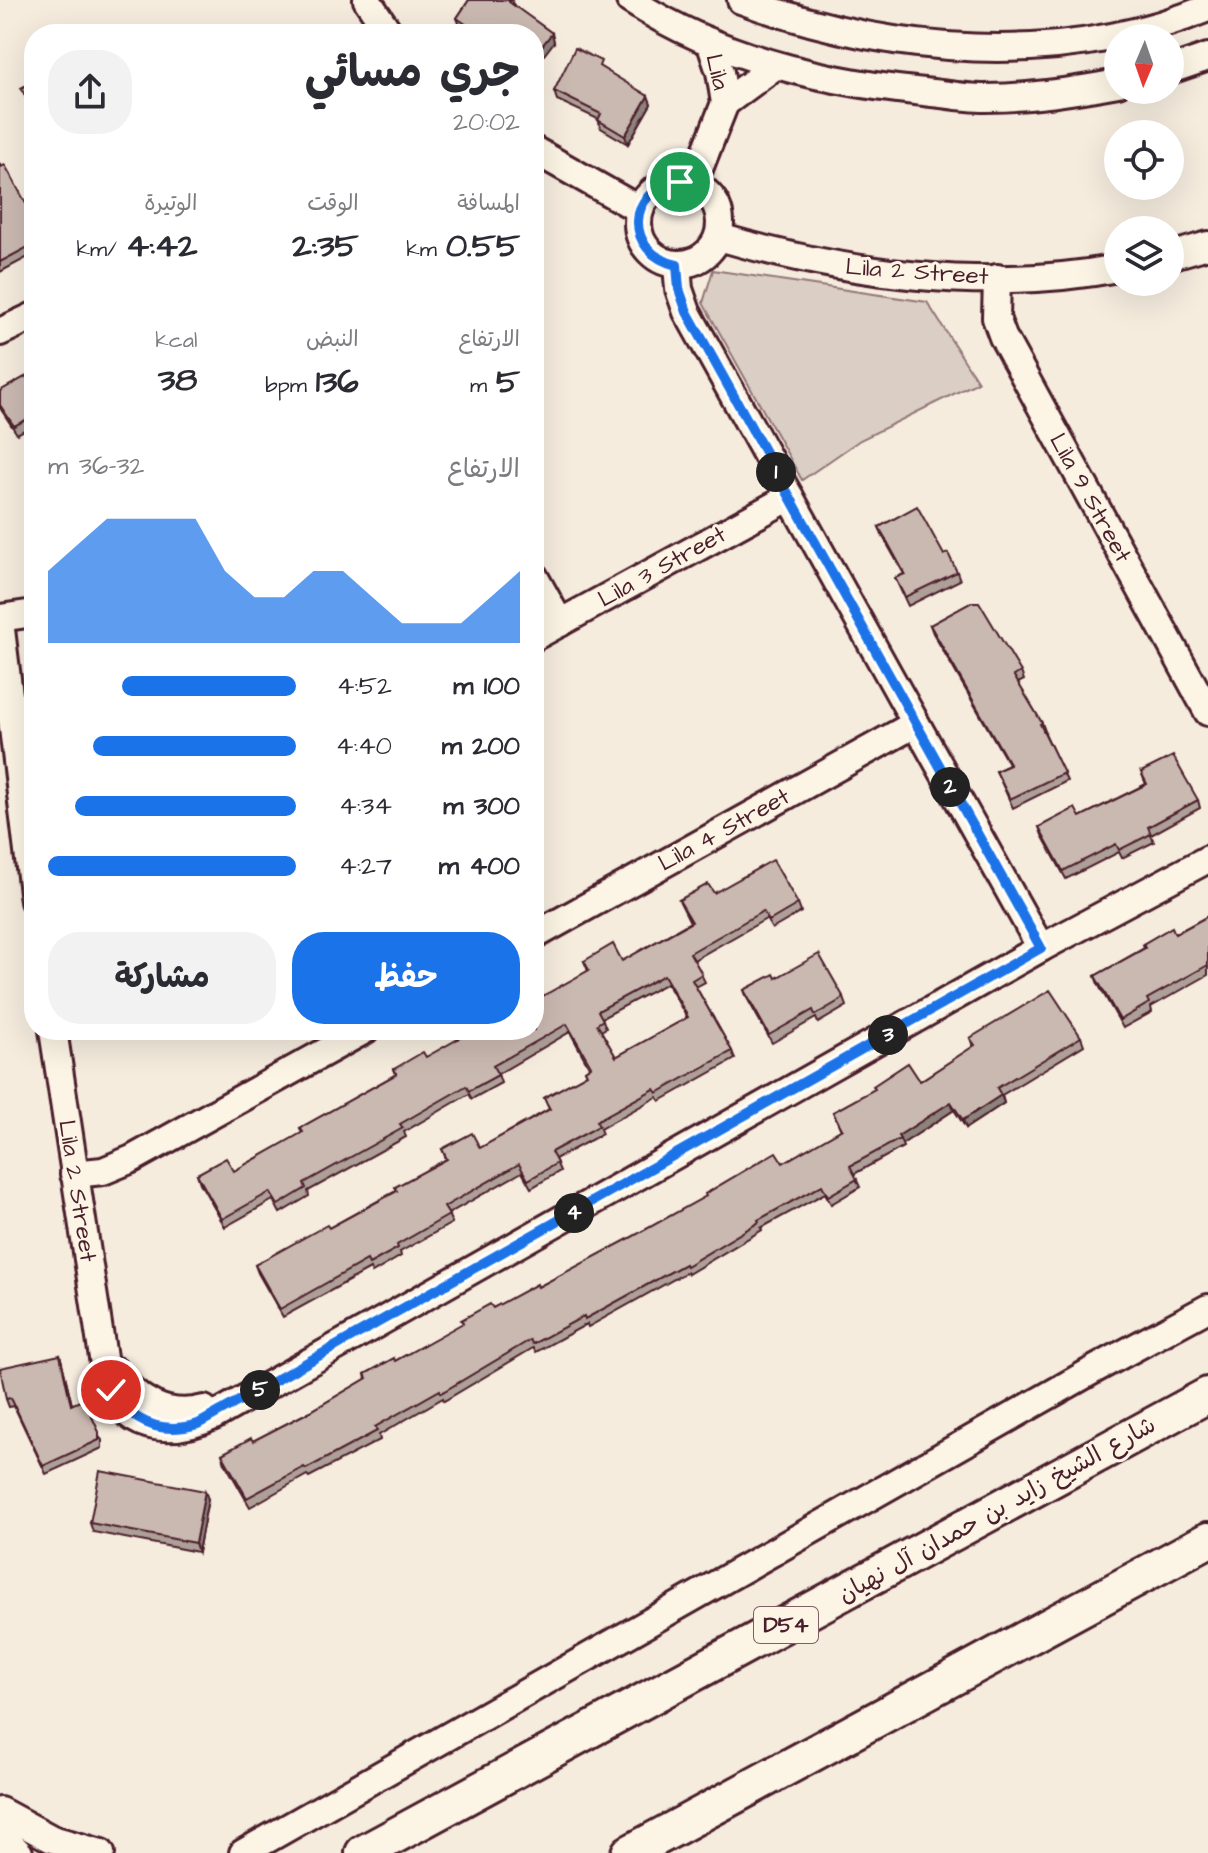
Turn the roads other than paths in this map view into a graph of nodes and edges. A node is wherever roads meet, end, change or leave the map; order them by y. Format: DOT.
graph roads {
  1 [pos="367,0"];
  2 [pos="630,0"];
  3 [pos="741,0"];
  4 [pos="1208,8"];
  5 [pos="383,24"];
  6 [pos="710,42"];
  7 [pos="1208,57"];
  8 [pos="1184,65"];
  9 [pos="775,66"];
  10 [pos="1104,86"];
  11 [pos="725,103"];
  12 [pos="544,156"];
  13 [pos="693,184"];
  14 [pos="640,210"];
  15 [pos="719,237"];
  16 [pos="677,265"];
  17 [pos="1104,270"];
  18 [pos="997,278"];
  19 [pos="24,321"];
  20 [pos="0,332"];
  21 [pos="790,497"];
  22 [pos="544,594"];
  23 [pos="24,615"];
  24 [pos="0,619"];
  25 [pos="560,623"];
  26 [pos="544,632"];
  27 [pos="1208,712"];
  28 [pos="915,724"];
  29 [pos="24,817"];
  30 [pos="1208,859"];
  31 [pos="544,930"];
  32 [pos="1041,948"];
  33 [pos="54,1040"];
  34 [pos="347,1040"];
  35 [pos="74,1174"];
  36 [pos="1208,1308"];
  37 [pos="1208,1395"];
  38 [pos="1208,1540"];
  39 [pos="0,1811"];
  40 [pos="0,1834"];
  41 [pos="19,1853"];
  42 [pos="101,1853"];
  43 [pos="236,1853"];
  44 [pos="244,1853"];
  45 [pos="363,1853"];
  46 [pos="629,1853"];
  1 -- 5 [label="street"];
  2 -- 6 [label="street"];
  3 -- 4 [label="street"];
  6 -- 9 [label="street"];
  6 -- 11 [label="street, Lila"];
  7 -- 8 [label="street"];
  9 -- 10 [label="street"];
  9 -- 11 [label="street, Lila"];
  11 -- 13 [label="street, Lila"];
  12 -- 14 [label="street"];
  13 -- 14 [label="street"];
  13 -- 15 [label="street"];
  14 -- 16 [label="street"];
  15 -- 16 [label="street"];
  15 -- 18 [label="street, Lila 2 Street"];
  16 -- 21 [label="street"];
  17 -- 18 [label="street, Lila 2 Street"];
  18 -- 27 [label="street, Lila 9 Street"];
  19 -- 20 [label="street"];
  21 -- 25 [label="street, Lila 3 Street"];
  21 -- 28 [label="street"];
  22 -- 25 [label="street"];
  23 -- 24 [label="street"];
  24 -- 29 [label="street"];
  25 -- 26 [label="street, Lila 3 Street"];
  28 -- 31 [label="street, Lila 4 Street"];
  28 -- 32 [label="street"];
  30 -- 32 [label="street, Lila 2 Street"];
  32 -- 35 [label="street, Lila 2 Street"];
  33 -- 35 [label="street, Lila 2 Street"];
  34 -- 35 [label="street"];
  36 -- 44 [label="street"];
  37 -- 45 [label="main road, شارع الشيخ زايد بن حمدان آل نهيان / D54"];
  38 -- 46 [label="main road"];
  39 -- 42 [label="street"];
  40 -- 41 [label="street"];
  43 -- 44 [label="street"];
}
